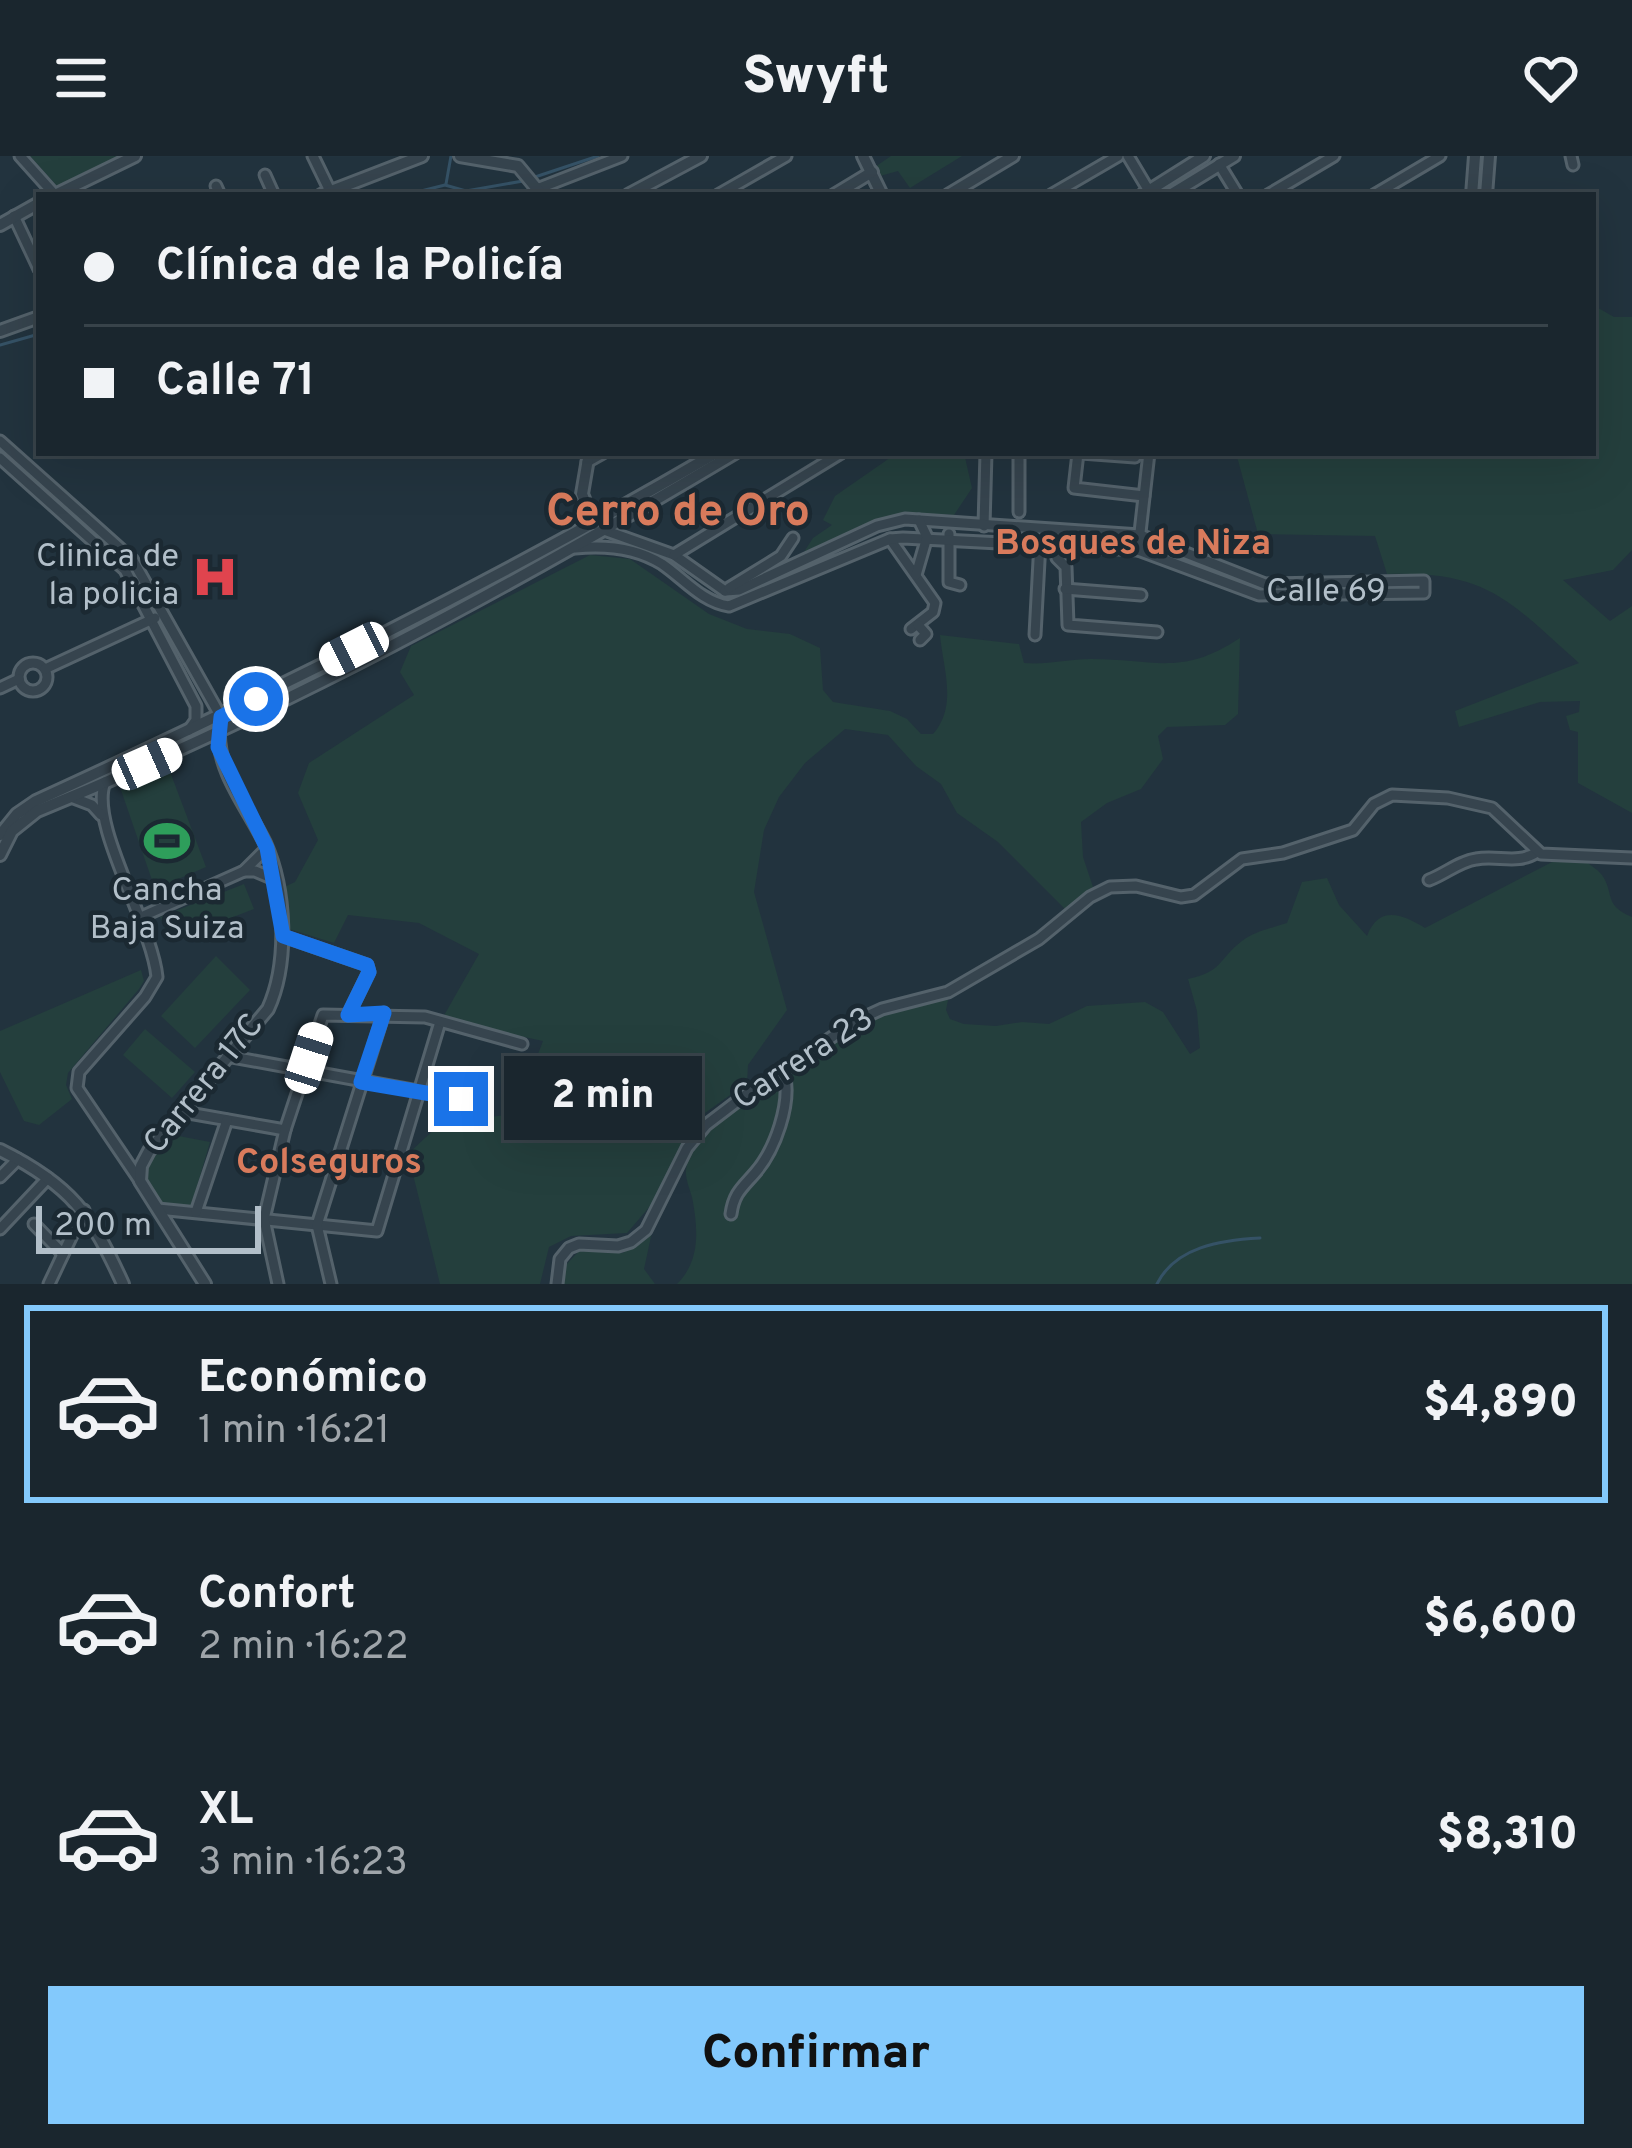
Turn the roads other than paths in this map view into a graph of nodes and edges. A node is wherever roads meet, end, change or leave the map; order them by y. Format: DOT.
graph roads {
  1 [pos="20,156"];
  2 [pos="135,156"];
  3 [pos="313,156"];
  4 [pos="422,156"];
  5 [pos="460,156"];
  6 [pos="622,156"];
  7 [pos="701,156"];
  8 [pos="786,156"];
  9 [pos="863,156"];
  10 [pos="1013,156"];
  11 [pos="1118,156"];
  12 [pos="1129,156"];
  13 [pos="1204,156"];
  14 [pos="1234,156"];
  15 [pos="1334,156"];
  16 [pos="1440,156"];
  17 [pos="1475,156"];
  18 [pos="1489,156"];
  19 [pos="1220,164"];
  20 [pos="872,172"];
  21 [pos="265,176"];
  22 [pos="537,189"];
  23 [pos="52,192"];
  24 [pos="61,192"];
  25 [pos="273,192"];
  26 [pos="325,192"];
  27 [pos="328,192"];
  28 [pos="634,192"];
  29 [pos="723,192"];
  30 [pos="839,192"];
  31 [pos="881,192"];
  32 [pos="953,192"];
  33 [pos="1056,192"];
  34 [pos="1145,192"];
  35 [pos="1147,192"];
  36 [pos="1175,192"];
  37 [pos="1236,192"];
  38 [pos="1273,192"];
  39 [pos="1379,192"];
  40 [pos="1472,192"];
  41 [pos="1486,192"];
  42 [pos="36,205"];
  43 [pos="14,216"];
  44 [pos="0,226"];
  45 [pos="36,263"];
  46 [pos="36,317"];
  47 [pos="0,331"];
  48 [pos="0,441"];
  49 [pos="711,456"];
  50 [pos="729,456"];
  51 [pos="812,456"];
  52 [pos="837,456"];
  53 [pos="986,456"];
  54 [pos="1018,456"];
  55 [pos="1079,456"];
  56 [pos="1113,456"];
  57 [pos="1149,456"];
  58 [pos="0,458"];
  59 [pos="588,458"];
  60 [pos="1135,458"];
  61 [pos="819,467"];
  62 [pos="1144,496"];
  63 [pos="1018,512"];
  64 [pos="919,520"];
  65 [pos="952,523"];
  66 [pos="984,526"];
  67 [pos="599,527"];
  68 [pos="1052,530"];
  69 [pos="1140,535"];
  70 [pos="794,538"];
  71 [pos="927,538"];
  72 [pos="948,538"];
  73 [pos="890,539"];
  74 [pos="1048,545"];
  75 [pos="575,548"];
  76 [pos="1138,550"];
  77 [pos="551,554"];
  78 [pos="674,555"];
  79 [pos="916,575"];
  80 [pos="960,585"];
  81 [pos="1065,589"];
  82 [pos="725,591"];
  83 [pos="1141,595"];
  84 [pos="167,616"];
  85 [pos="154,618"];
  86 [pos="1157,632"];
  87 [pos="1035,635"];
  88 [pos="920,640"];
  89 [pos="45,669"];
  90 [pos="20,679"];
  91 [pos="0,688"];
  92 [pos="221,717"];
  93 [pos="219,732"];
  94 [pos="186,733"];
  95 [pos="105,782"];
  96 [pos="71,797"];
  97 [pos="101,815"];
  98 [pos="0,836"];
  99 [pos="267,848"];
  100 [pos="1537,852"];
  101 [pos="0,855"];
  102 [pos="1632,858"];
  103 [pos="244,871"];
  104 [pos="274,879"];
  105 [pos="1429,880"];
  106 [pos="141,917"];
  107 [pos="283,936"];
  108 [pos="384,1013"];
  109 [pos="348,1015"];
  110 [pos="440,1022"];
  111 [pos="522,1044"];
  112 [pos="227,1056"];
  113 [pos="304,1072"];
  114 [pos="784,1072"];
  115 [pos="361,1082"];
  116 [pos="416,1091"];
  117 [pos="461,1099"];
  118 [pos="183,1112"];
  119 [pos="226,1120"];
  120 [pos="285,1130"];
  121 [pos="0,1150"];
  122 [pos="18,1159"];
  123 [pos="124,1160"];
  124 [pos="143,1162"];
  125 [pos="0,1177"];
  126 [pos="48,1178"];
  127 [pos="140,1181"];
  128 [pos="158,1209"];
  129 [pos="84,1210"];
  130 [pos="196,1212"];
  131 [pos="731,1214"];
  132 [pos="264,1219"];
  133 [pos="34,1224"];
  134 [pos="317,1225"];
  135 [pos="0,1229"];
  136 [pos="63,1254"];
  137 [pos="198,1271"];
  138 [pos="49,1284"];
  139 [pos="123,1284"];
  140 [pos="187,1284"];
  141 [pos="205,1284"];
  142 [pos="278,1284"];
  143 [pos="331,1284"];
  144 [pos="557,1284"];
  1 -- 23 [label="street"];
  2 -- 24 [label="street"];
  3 -- 26 [label="street"];
  4 -- 27 [label="street"];
  5 -- 22 [label="street"];
  6 -- 22 [label="street"];
  7 -- 28 [label="street"];
  8 -- 29 [label="street"];
  9 -- 20 [label="street"];
  10 -- 32 [label="street"];
  11 -- 33 [label="street"];
  12 -- 34 [label="street"];
  13 -- 35 [label="street"];
  14 -- 19 [label="street"];
  15 -- 38 [label="street"];
  16 -- 39 [label="street"];
  17 -- 40 [label="street"];
  18 -- 41 [label="street"];
  19 -- 36 [label="street"];
  19 -- 37 [label="street"];
  20 -- 30 [label="street"];
  20 -- 31 [label="street"];
  21 -- 25 [label="street"];
  42 -- 43 [label="street"];
  43 -- 44 [label="street"];
  43 -- 45 [label="street"];
  46 -- 47 [label="street"];
  48 -- 84 [label="street"];
  49 -- 67 [label="street"];
  50 -- 67 [label="street"];
  51 -- 61 [label="street"];
  52 -- 61 [label="street"];
  53 -- 66 [label="street"];
  54 -- 63 [label="street"];
  55 -- 62 [label="street"];
  56 -- 60 [label="street"];
  57 -- 62 [label="street"];
  58 -- 85 [label="street"];
  59 -- 67 [label="street"];
  61 -- 78 [label="street"];
  62 -- 69 [label="street"];
  64 -- 65 [label="street, Calle 69"];
  64 -- 71 [label="street"];
  64 -- 82 [label="street, Calle 69"];
  65 -- 66 [label="street, Calle 69"];
  65 -- 72 [label="street"];
  66 -- 68 [label="street, Calle 69"];
  67 -- 75 [label="street"];
  67 -- 77 [label="street"];
  67 -- 78 [label="street"];
  68 -- 69 [label="street, Calle 69"];
  68 -- 74 [label="street"];
  69 -- 76 [label="street"];
  69 -- 76 [label="street, Calle 69"];
  70 -- 82 [label="street"];
  71 -- 72 [label="street, Calle 69"];
  71 -- 73 [label="street, Calle 69"];
  71 -- 79 [label="street"];
  72 -- 74 [label="street, Calle 69"];
  72 -- 80 [label="street"];
  73 -- 75 [label="street"];
  73 -- 79 [label="street"];
  74 -- 76 [label="street, Calle 69"];
  74 -- 81 [label="street"];
  74 -- 87 [label="street"];
  75 -- 77 [label="street"];
  77 -- 92 [label="street"];
  77 -- 93 [label="street"];
  78 -- 82 [label="street"];
  79 -- 88 [label="street"];
  81 -- 83 [label="street"];
  81 -- 86 [label="street"];
  84 -- 85 [label="street"];
  84 -- 92 [label="street"];
  85 -- 89 [label="street"];
  85 -- 94 [label="street"];
  89 -- 90 [label="street"];
  89 -- 90 [label="street"];
  90 -- 91 [label="street"];
  92 -- 93 [label="street, Carrera 17C"];
  92 -- 94 [label="street"];
  93 -- 95 [label="street"];
  93 -- 99 [label="street, Carrera 17C"];
  94 -- 98 [label="street"];
  95 -- 96 [label="street"];
  95 -- 97 [label="street"];
  96 -- 97 [label="street"];
  96 -- 101 [label="street"];
  97 -- 106 [label="street"];
  99 -- 103 [label="street"];
  99 -- 104 [label="street, Carrera 17C"];
  100 -- 102 [label="street"];
  100 -- 105 [label="street"];
  100 -- 114 [label="street, Carrera 23"];
  103 -- 104 [label="street"];
  103 -- 106 [label="street"];
  104 -- 107 [label="street, Carrera 17C"];
  106 -- 123 [label="street"];
  107 -- 109 [label="street"];
  107 -- 112 [label="street, Carrera 17C"];
  108 -- 109 [label="street"];
  108 -- 110 [label="street"];
  108 -- 115 [label="street"];
  109 -- 113 [label="street"];
  110 -- 111 [label="street"];
  110 -- 116 [label="street"];
  112 -- 113 [label="street"];
  112 -- 118 [label="street, Carrera 17C"];
  113 -- 115 [label="street"];
  113 -- 120 [label="street"];
  114 -- 131 [label="street"];
  114 -- 144 [label="street, Carrera 23"];
  115 -- 116 [label="street"];
  115 -- 134 [label="street"];
  116 -- 117 [label="street"];
  116 -- 134 [label="street"];
  118 -- 119 [label="street"];
  118 -- 124 [label="street, Carrera 17C"];
  119 -- 120 [label="street"];
  119 -- 130 [label="street"];
  120 -- 132 [label="street"];
  121 -- 122 [label="street"];
  122 -- 125 [label="street"];
  122 -- 126 [label="street"];
  123 -- 124 [label="street"];
  123 -- 127 [label="street"];
  124 -- 127 [label="street, Carrera 17C"];
  126 -- 129 [label="street"];
  126 -- 135 [label="street"];
  127 -- 128 [label="street"];
  128 -- 130 [label="street"];
  128 -- 137 [label="street"];
  129 -- 136 [label="street"];
  129 -- 139 [label="street"];
  130 -- 132 [label="street"];
  132 -- 134 [label="street"];
  132 -- 142 [label="street"];
  133 -- 136 [label="street"];
  134 -- 143 [label="street"];
  136 -- 138 [label="street"];
  137 -- 140 [label="street"];
  137 -- 141 [label="street"];
}
